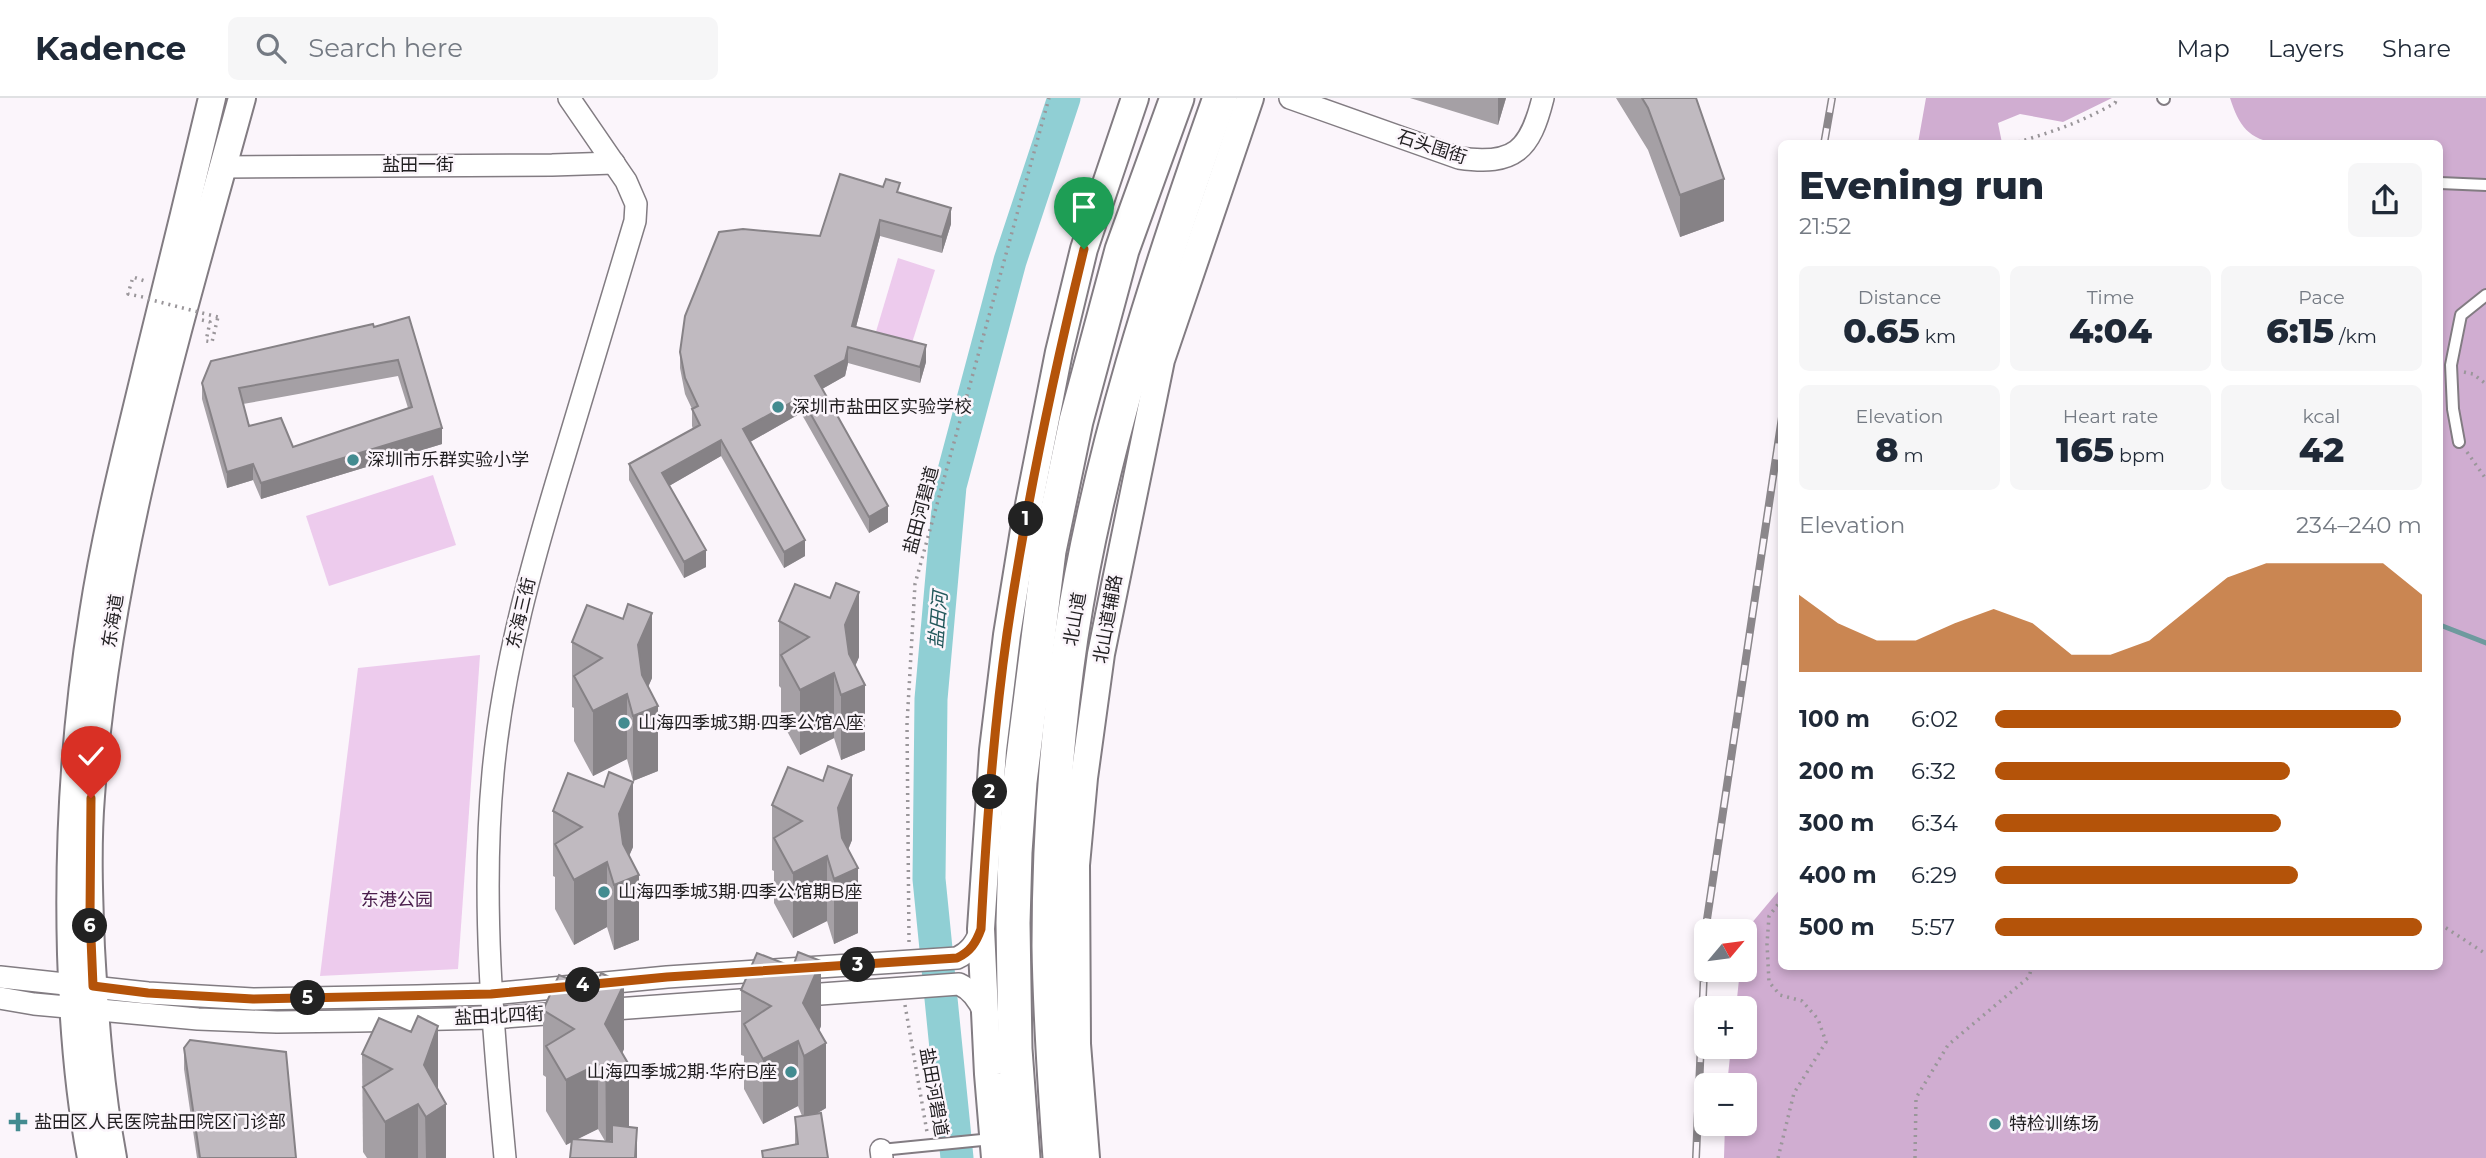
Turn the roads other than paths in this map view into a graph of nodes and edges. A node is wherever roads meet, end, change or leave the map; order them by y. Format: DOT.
graph roads {
  1 [pos="212,98"];
  2 [pos="242,98"];
  3 [pos="569,98"];
  4 [pos="1135,98"];
  5 [pos="1158,98"];
  6 [pos="1177,98"];
  7 [pos="1220,98"];
  8 [pos="1251,98"];
  9 [pos="1290,98"];
  10 [pos="1543,98"];
  11 [pos="614,163"];
  12 [pos="223,167"];
  13 [pos="1149,178"];
  14 [pos="2443,183"];
  15 [pos="2486,185"];
  16 [pos="2486,295"];
  17 [pos="1149,357"];
  18 [pos="2459,442"];
  19 [pos="981,929"];
  20 [pos="1049,946"];
  21 [pos="1076,966"];
  22 [pos="0,977"];
  23 [pos="491,994"];
  24 [pos="83,997"];
  25 [pos="0,998"];
  26 [pos="984,1013"];
  27 [pos="491,1018"];
  28 [pos="988,1145"];
  29 [pos="882,1154"];
  30 [pos="91,1158"];
  31 [pos="113,1158"];
  32 [pos="505,1158"];
  33 [pos="1023,1158"];
  34 [pos="1060,1158"];
  35 [pos="1086,1158"];
  1 -- 24 [label="street, 东海道"];
  2 -- 12 [label="street, 东海道"];
  3 -- 11 [label="street"];
  4 -- 19 [label="street"];
  5 -- 13 [label="main road"];
  6 -- 13 [label="main road, 北山道"];
  7 -- 17 [label="main road, 北山道"];
  8 -- 17 [label="street, 北山道辅路"];
  9 -- 10 [label="street, 石头围街"];
  11 -- 12 [label="street, 盐田一街"];
  11 -- 23 [label="street, 东海三街"];
  12 -- 24 [label="street, 东海道"];
  13 -- 33 [label="main road, 北山道"];
  14 -- 15 [label="lane"];
  16 -- 18 [label="lane"];
  17 -- 20 [label="main road, 北山道"];
  17 -- 21 [label="street, 北山道辅路"];
  19 -- 23 [label="street, 盐田北四街"];
  19 -- 26 [label="street"];
  20 -- 21 [label="street"];
  20 -- 34 [label="main road, 北山道"];
  21 -- 35 [label="street, 北山道辅路"];
  22 -- 24 [label="street, 盐田北四街"];
  23 -- 24 [label="street, 盐田北四街"];
  23 -- 27 [label="street, 东海三街"];
  24 -- 25 [label="street, 盐田北四街"];
  24 -- 27 [label="street, 盐田北四街"];
  24 -- 30 [label="street, 东海道"];
  24 -- 31 [label="street, 东海道"];
  26 -- 27 [label="street, 盐田北四街"];
  26 -- 28 [label="street"];
  27 -- 32 [label="street, 东海三街"];
  28 -- 29 [label="lane"];
}
